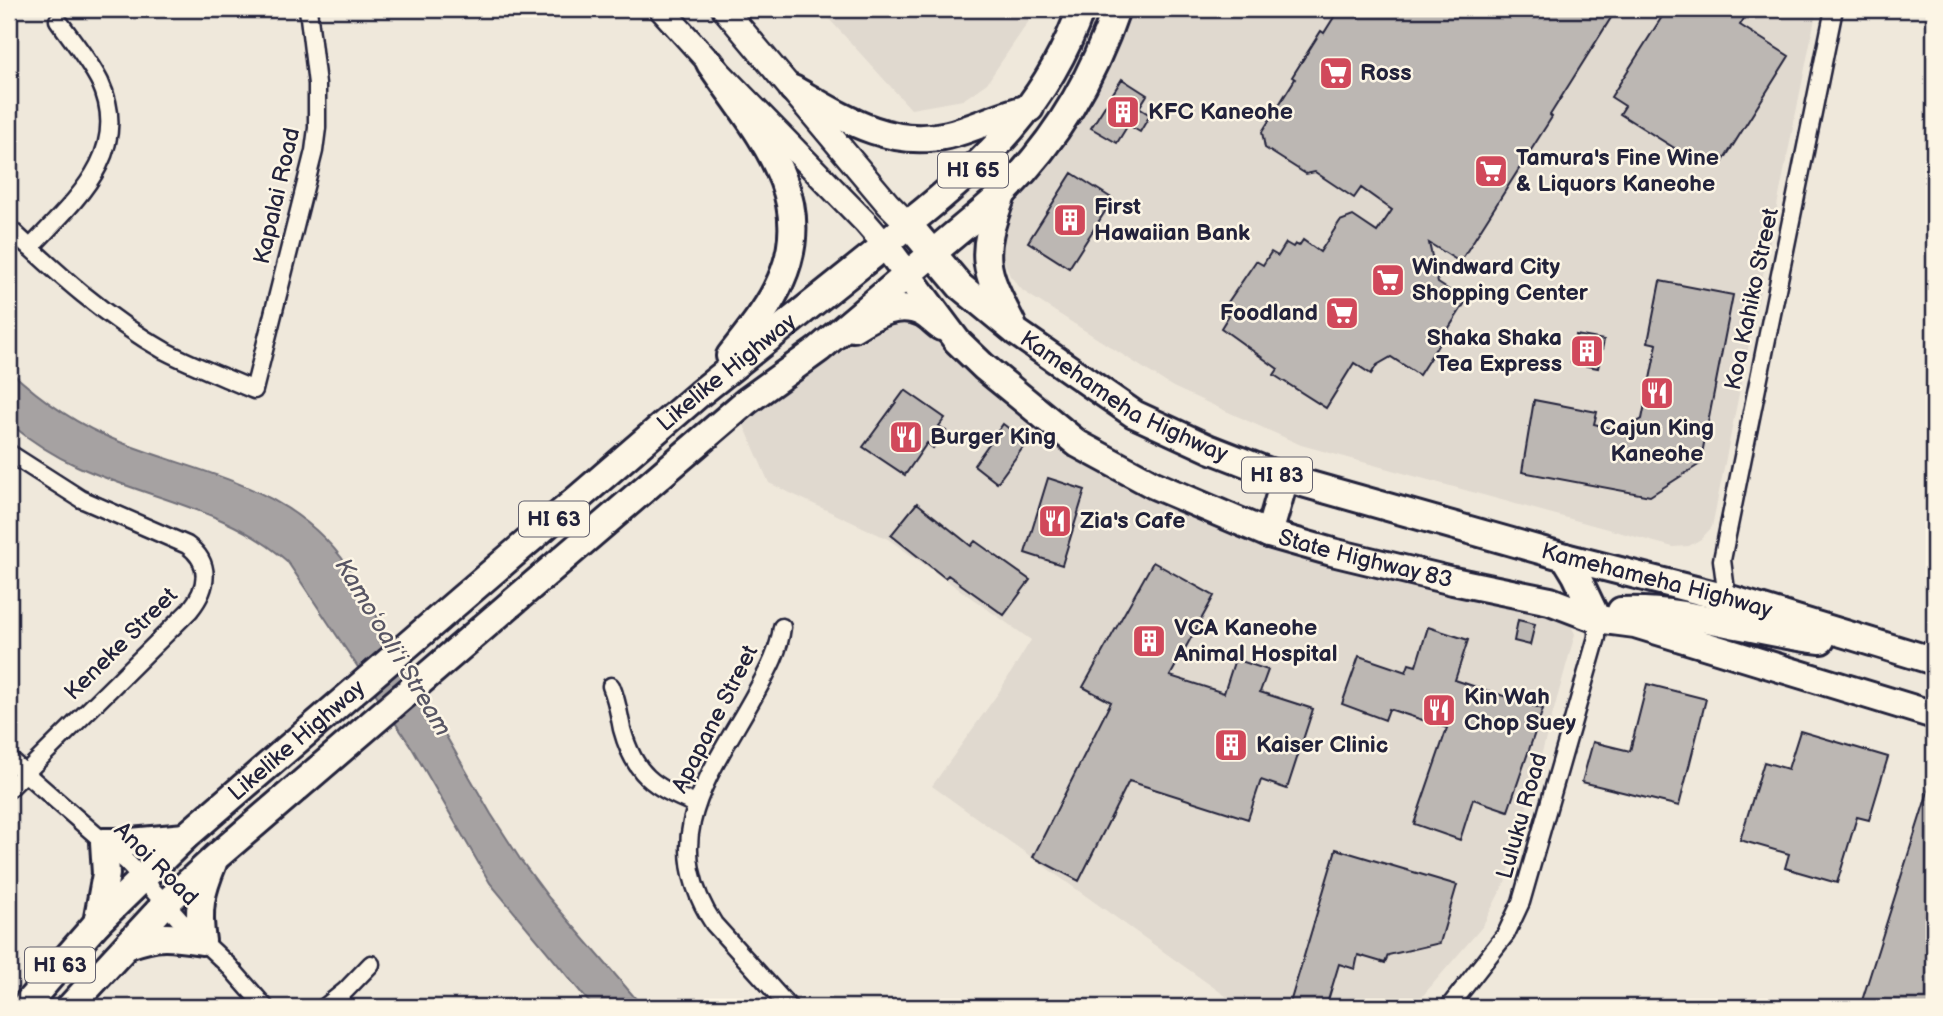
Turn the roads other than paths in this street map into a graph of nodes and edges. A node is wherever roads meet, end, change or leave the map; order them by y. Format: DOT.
graph roads {
  1 [pos="308,9"];
  2 [pos="724,9"];
  3 [pos="1082,9"];
  4 [pos="1116,9"];
  5 [pos="1834,9"];
  6 [pos="673,13"];
  7 [pos="58,20"];
  8 [pos="710,63"];
  9 [pos="793,89"];
  10 [pos="1030,108"];
  11 [pos="1004,191"];
  12 [pos="908,224"];
  13 [pos="9,228"];
  14 [pos="885,245"];
  15 [pos="30,248"];
  16 [pos="933,253"];
  17 [pos="906,275"];
  18 [pos="1016,331"];
  19 [pos="957,341"];
  20 [pos="819,349"];
  21 [pos="706,388"];
  22 [pos="9,453"];
  23 [pos="1285,478"];
  24 [pos="1269,534"];
  25 [pos="1565,557"];
  26 [pos="1727,598"];
  27 [pos="1597,619"];
  28 [pos="782,627"];
  29 [pos="1882,646"];
  30 [pos="1934,661"];
  31 [pos="611,686"];
  32 [pos="1934,696"];
  33 [pos="1895,703"];
  34 [pos="1934,715"];
  35 [pos="9,759"];
  36 [pos="24,773"];
  37 [pos="9,789"];
  38 [pos="696,804"];
  39 [pos="185,837"];
  40 [pos="104,842"];
  41 [pos="215,858"];
  42 [pos="142,877"];
  43 [pos="166,903"];
  44 [pos="97,923"];
  45 [pos="202,941"];
  46 [pos="127,946"];
  47 [pos="370,964"];
  48 [pos="24,1007"];
  49 [pos="70,1007"];
  50 [pos="265,1007"];
  51 [pos="325,1007"];
  52 [pos="789,1007"];
  53 [pos="1449,1007"];
  1 -- 15 [label="street, Kapalai Road"];
  2 -- 9 [label="main road, Kamehameha Highway"];
  3 -- 10 [label="main road, HI 65"];
  4 -- 11 [label="main road, HI 65"];
  5 -- 26 [label="street, Koa Kahiko Street"];
  6 -- 8 [label="main road"];
  7 -- 15 [label="street"];
  8 -- 14 [label="main road"];
  8 -- 21 [label="main road"];
  9 -- 10 [label="main road"];
  9 -- 12 [label="main road, Kamehameha Highway"];
  10 -- 12 [label="main road, HI 65"];
  11 -- 16 [label="main road, HI 65"];
  11 -- 18 [label="main road"];
  12 -- 14 [label="main road, Likelike Highway / HI 63"];
  12 -- 16 [label="main road, Kamehameha Highway / HI 83"];
  13 -- 15 [label="street"];
  14 -- 17 [label="main road, State Highway 83"];
  14 -- 21 [label="main road, Likelike Highway / HI 63"];
  16 -- 17 [label="main road, Likelike Highway / HI 63"];
  16 -- 18 [label="main road, Kamehameha Highway / HI 83"];
  17 -- 19 [label="main road, State Highway 83"];
  17 -- 20 [label="main road, Likelike Highway / HI 63"];
  18 -- 23 [label="main road, Kamehameha Highway / HI 83"];
  19 -- 20 [label="main road, HI 83"];
  19 -- 24 [label="main road, State Highway 83 / HI 83"];
  20 -- 41 [label="main road, Likelike Highway / HI 63"];
  21 -- 39 [label="main road, Likelike Highway / HI 63"];
  22 -- 36 [label="street, Keneke Street"];
  23 -- 24 [label="main road"];
  23 -- 25 [label="main road, Kamehameha Highway / HI 83"];
  24 -- 27 [label="main road, State Highway 83 / HI 83"];
  25 -- 26 [label="main road, Kamehameha Highway / HI 83"];
  25 -- 27 [label="main road"];
  26 -- 29 [label="main road, Kamehameha Highway / HI 83"];
  27 -- 29 [label="main road"];
  27 -- 33 [label="main road, State Highway 83 / HI 83"];
  27 -- 53 [label="street, Luluku Road"];
  28 -- 38 [label="street, Apapane Street"];
  29 -- 30 [label="main road, Kamehameha Highway / HI 83"];
  31 -- 38 [label="street"];
  32 -- 33 [label="main road"];
  33 -- 34 [label="main road, State Highway 83 / HI 83"];
  35 -- 36 [label="street, Anoi Road"];
  36 -- 37 [label="street, Keneke Street"];
  36 -- 40 [label="street, Anoi Road"];
  38 -- 52 [label="street, Apapane Street"];
  39 -- 40 [label="main road"];
  39 -- 42 [label="main road, Likelike Highway / HI 63"];
  40 -- 42 [label="street, Anoi Road"];
  40 -- 44 [label="main road"];
  41 -- 43 [label="main road, Likelike Highway / HI 63"];
  41 -- 45 [label="main road"];
  42 -- 43 [label="street, Anoi Road"];
  42 -- 44 [label="main road, Likelike Highway / HI 63"];
  43 -- 45 [label="street, Anoi Road"];
  43 -- 46 [label="main road, Likelike Highway / HI 63"];
  44 -- 48 [label="main road, Likelike Highway / HI 63"];
  45 -- 46 [label="main road"];
  45 -- 50 [label="street, Anoi Road"];
  46 -- 49 [label="main road, Likelike Highway / HI 63"];
  47 -- 51 [label="street"];
}
